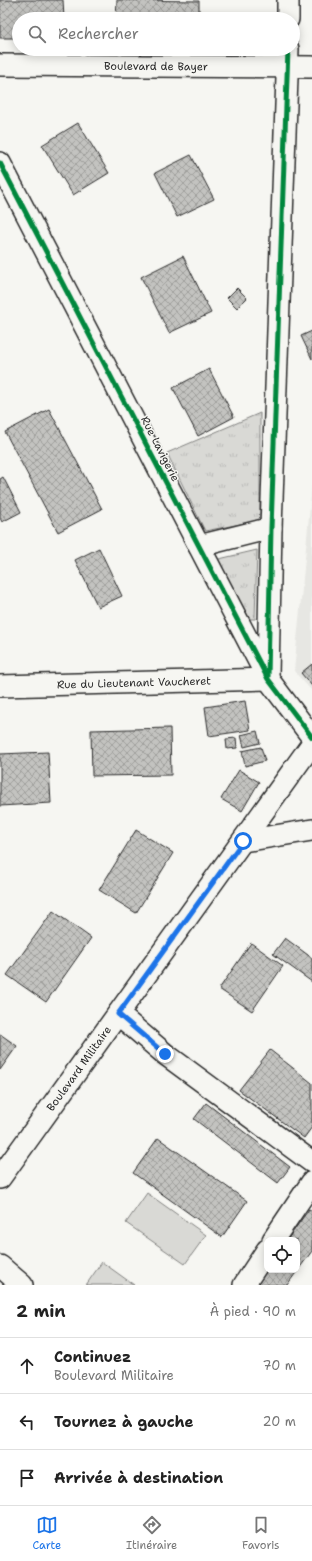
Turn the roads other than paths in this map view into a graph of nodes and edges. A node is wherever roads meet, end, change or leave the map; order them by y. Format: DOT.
graph roads {
  1 [pos="288,0"];
  2 [pos="288,12"];
  3 [pos="289,58"];
  4 [pos="0,65"];
  5 [pos="312,67"];
  6 [pos="0,163"];
  7 [pos="271,528"];
  8 [pos="199,546"];
  9 [pos="268,679"];
  10 [pos="0,686"];
  11 [pos="312,737"];
  12 [pos="312,744"];
  13 [pos="312,830"];
  14 [pos="243,841"];
  15 [pos="118,1014"];
  16 [pos="312,1162"];
  17 [pos="0,1178"];
  18 [pos="312,1182"];
  19 [pos="275,1237"];
  20 [pos="264,1255"];
  21 [pos="0,1266"];
  22 [pos="22,1285"];
  23 [pos="244,1285"];
  1 -- 2 [label="street"];
  3 -- 4 [label="street, Boulevard de Bayer"];
  3 -- 5 [label="street, Boulevard de Bayer"];
  3 -- 7 [label="street"];
  6 -- 8 [label="street, Rue Lavigerie"];
  7 -- 8 [label="street"];
  7 -- 9 [label="street"];
  8 -- 9 [label="street, Rue Lavigerie"];
  9 -- 10 [label="street, Rue du Lieutenant Vaucheret"];
  9 -- 11 [label="street, Rue Lavigerie"];
  12 -- 14 [label="street, Boulevard Militaire"];
  13 -- 14 [label="street"];
  14 -- 15 [label="street, Boulevard Militaire"];
  15 -- 16 [label="street"];
  15 -- 17 [label="street, Boulevard Militaire"];
  18 -- 19 [label="street"];
  20 -- 23 [label="street"];
  21 -- 22 [label="street"];
}
